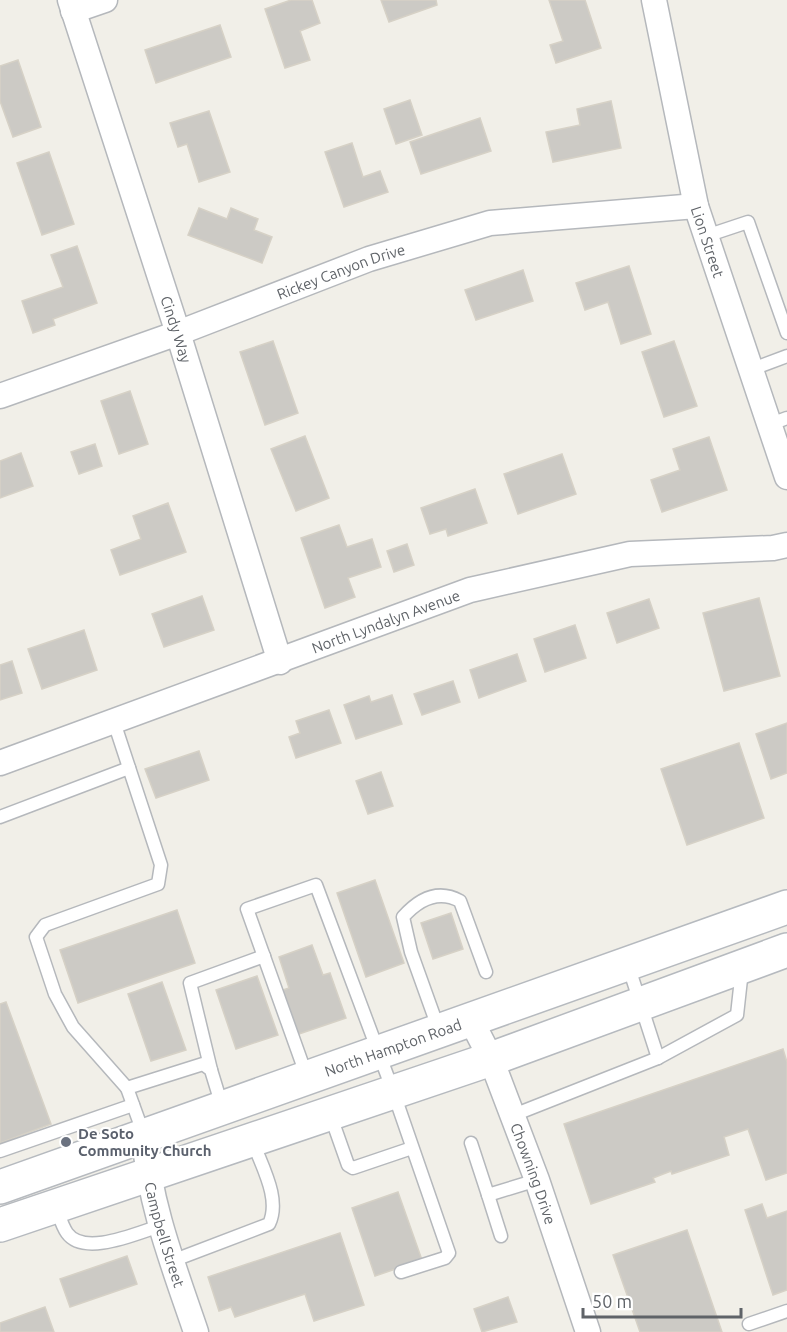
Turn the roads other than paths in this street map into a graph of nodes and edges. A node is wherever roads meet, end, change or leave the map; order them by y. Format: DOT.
graph roads {
  1 [pos="105,0"];
  2 [pos="654,0"];
  3 [pos="71,6"];
  4 [pos="696,206"];
  5 [pos="706,236"];
  6 [pos="178,333"];
  7 [pos="787,333"];
  8 [pos="787,356"];
  9 [pos="750,370"];
  10 [pos="0,396"];
  11 [pos="777,422"];
  12 [pos="787,477"];
  13 [pos="787,545"];
  14 [pos="279,662"];
  15 [pos="114,722"];
  16 [pos="0,763"];
  17 [pos="129,768"];
  18 [pos="0,817"];
  19 [pos="787,907"];
  20 [pos="708,935"];
  21 [pos="785,954"];
  22 [pos="264,956"];
  23 [pos="627,964"];
  24 [pos="731,970"];
  25 [pos="486,972"];
  26 [pos="639,1006"];
  27 [pos="471,1020"];
  28 [pos="439,1030"];
  29 [pos="379,1052"];
  30 [pos="658,1058"];
  31 [pos="491,1059"];
  32 [pos="211,1070"];
  33 [pos="307,1077"];
  34 [pos="127,1088"];
  35 [pos="393,1091"];
  36 [pos="133,1105"];
  37 [pos="223,1107"];
  38 [pos="330,1112"];
  39 [pos="511,1116"];
  40 [pos="144,1135"];
  41 [pos="252,1139"];
  42 [pos="471,1143"];
  43 [pos="412,1148"];
  44 [pos="0,1151"];
  45 [pos="147,1173"];
  46 [pos="537,1180"];
  47 [pos="8,1184"];
  48 [pos="489,1196"];
  49 [pos="28,1216"];
  50 [pos="160,1226"];
  51 [pos="501,1236"];
  52 [pos="172,1261"];
  53 [pos="401,1272"];
  54 [pos="787,1311"];
  55 [pos="748,1324"];
  56 [pos="196,1332"];
  57 [pos="588,1332"];
  1 -- 3 [label="street"];
  2 -- 4 [label="street, Lion Street"];
  3 -- 6 [label="street, Cindy Way"];
  4 -- 5 [label="street, Lion Street"];
  4 -- 6 [label="street, Rickey Canyon Drive"];
  5 -- 7 [label="lane"];
  5 -- 9 [label="street, Lion Street"];
  6 -- 10 [label="street, Rickey Canyon Drive"];
  6 -- 14 [label="street, Cindy Way"];
  8 -- 9 [label="lane"];
  9 -- 11 [label="street, Lion Street"];
  11 -- 12 [label="street, Lion Street"];
  13 -- 14 [label="street, North Lyndalyn Avenue"];
  14 -- 15 [label="street, North Lyndalyn Avenue"];
  15 -- 16 [label="street, North Lyndalyn Avenue"];
  15 -- 17 [label="lane"];
  17 -- 18 [label="lane"];
  17 -- 34 [label="lane"];
  19 -- 20 [label="main road, North Hampton Road"];
  20 -- 23 [label="main road, North Hampton Road"];
  20 -- 24 [label="main road"];
  21 -- 24 [label="main road"];
  22 -- 29 [label="lane"];
  22 -- 32 [label="lane"];
  22 -- 33 [label="lane"];
  23 -- 26 [label="lane"];
  23 -- 27 [label="main road, North Hampton Road"];
  24 -- 26 [label="main road"];
  24 -- 30 [label="lane"];
  25 -- 28 [label="lane"];
  26 -- 30 [label="lane"];
  26 -- 31 [label="main road"];
  27 -- 28 [label="main road, North Hampton Road"];
  27 -- 31 [label="street, Chowning Drive"];
  28 -- 29 [label="main road, North Hampton Road"];
  29 -- 33 [label="main road, North Hampton Road"];
  29 -- 35 [label="lane"];
  30 -- 39 [label="lane"];
  31 -- 35 [label="main road"];
  31 -- 39 [label="street, Chowning Drive"];
  32 -- 34 [label="lane"];
  32 -- 37 [label="lane"];
  33 -- 37 [label="main road, North Hampton Road"];
  34 -- 36 [label="lane"];
  35 -- 38 [label="main road"];
  35 -- 43 [label="lane"];
  36 -- 40 [label="lane"];
  36 -- 44 [label="lane"];
  37 -- 40 [label="main road, North Hampton Road"];
  38 -- 41 [label="main road"];
  38 -- 43 [label="lane"];
  39 -- 46 [label="street, Chowning Drive"];
  40 -- 45 [label="street, Campbell Street"];
  40 -- 47 [label="main road, North Hampton Road"];
  41 -- 45 [label="main road"];
  41 -- 52 [label="lane"];
  42 -- 48 [label="lane"];
  43 -- 53 [label="lane"];
  45 -- 49 [label="main road"];
  45 -- 50 [label="street, Campbell Street"];
  46 -- 48 [label="lane"];
  46 -- 57 [label="street, Chowning Drive"];
  47 -- 49 [label="main road"];
  48 -- 51 [label="lane"];
  49 -- 50 [label="lane"];
  50 -- 52 [label="street, Campbell Street"];
  52 -- 56 [label="street, Campbell Street"];
  54 -- 55 [label="lane"];
}
